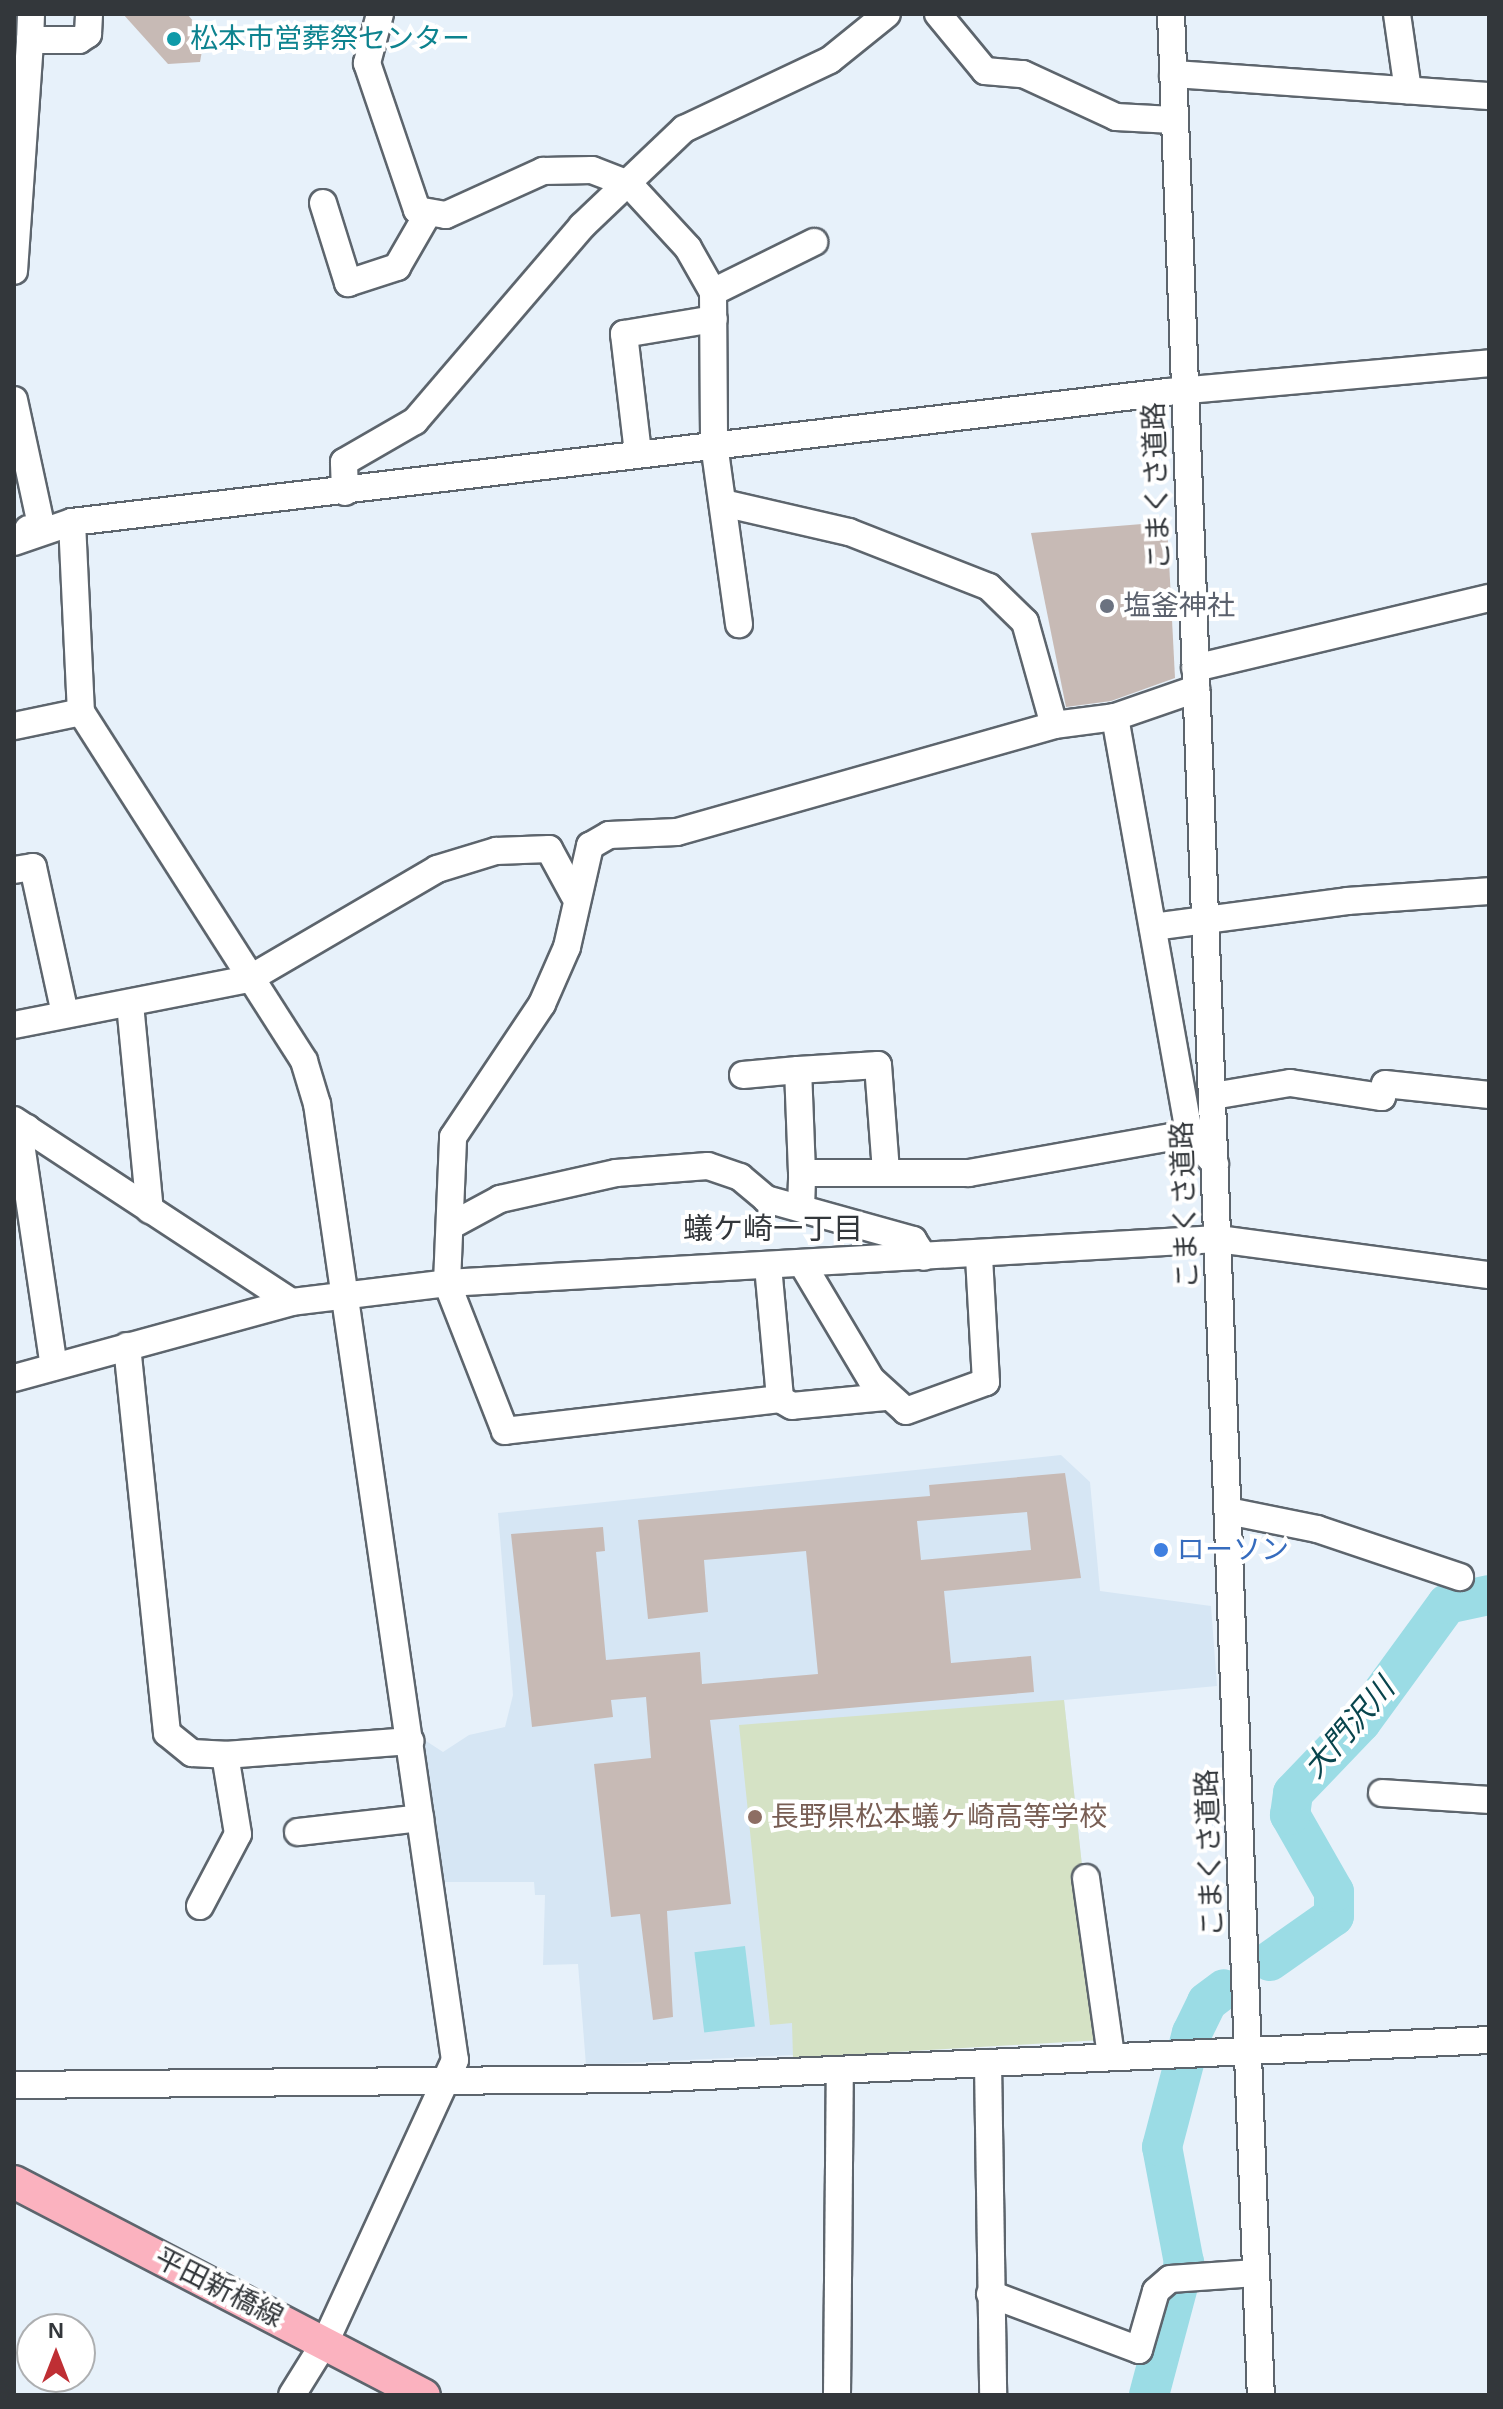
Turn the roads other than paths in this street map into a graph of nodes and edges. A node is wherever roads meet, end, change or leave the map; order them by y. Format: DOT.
graph roads {
  1 [pos="89,14"];
  2 [pos="380,14"];
  3 [pos="887,14"];
  4 [pos="938,14"];
  5 [pos="1397,14"];
  6 [pos="1164,16"];
  7 [pos="30,27"];
  8 [pos="1173,74"];
  9 [pos="1408,90"];
  10 [pos="1489,96"];
  11 [pos="1173,120"];
  12 [pos="629,184"];
  13 [pos="323,203"];
  14 [pos="427,215"];
  15 [pos="814,242"];
  16 [pos="14,271"];
  17 [pos="713,292"];
  18 [pos="714,319"];
  19 [pos="1489,363"];
  20 [pos="1185,390"];
  21 [pos="14,400"];
  22 [pos="714,444"];
  23 [pos="638,453"];
  24 [pos="345,492"];
  25 [pos="723,503"];
  26 [pos="72,522"];
  27 [pos="14,528"];
  28 [pos="42,530"];
  29 [pos="14,542"];
  30 [pos="1489,598"];
  31 [pos="739,624"];
  32 [pos="1196,679"];
  33 [pos="81,712"];
  34 [pos="1115,717"];
  35 [pos="1054,725"];
  36 [pos="14,726"];
  37 [pos="14,870"];
  38 [pos="1489,891"];
  39 [pos="574,895"];
  40 [pos="1205,919"];
  41 [pos="1153,927"];
  42 [pos="249,979"];
  43 [pos="130,1004"];
  44 [pos="65,1014"];
  45 [pos="14,1025"];
  46 [pos="798,1070"];
  47 [pos="743,1075"];
  48 [pos="1489,1095"];
  49 [pos="1213,1096"];
  50 [pos="20,1124"];
  51 [pos="1189,1134"];
  52 [pos="1215,1164"];
  53 [pos="886,1171"];
  54 [pos="802,1173"];
  55 [pos="801,1208"];
  56 [pos="150,1210"];
  57 [pos="452,1225"];
  58 [pos="1218,1239"];
  59 [pos="979,1255"];
  60 [pos="924,1257"];
  61 [pos="803,1265"];
  62 [pos="768,1266"];
  63 [pos="1489,1275"];
  64 [pos="447,1283"];
  65 [pos="344,1291"];
  66 [pos="291,1302"];
  67 [pos="127,1346"];
  68 [pos="54,1367"];
  69 [pos="14,1378"];
  70 [pos="885,1397"];
  71 [pos="780,1399"];
  72 [pos="1228,1511"];
  73 [pos="1460,1577"];
  74 [pos="410,1741"];
  75 [pos="225,1755"];
  76 [pos="1382,1793"];
  77 [pos="1489,1800"];
  78 [pos="420,1818"];
  79 [pos="298,1832"];
  80 [pos="1086,1878"];
  81 [pos="200,1906"];
  82 [pos="1489,2040"];
  83 [pos="1249,2048"];
  84 [pos="1111,2056"];
  85 [pos="988,2063"];
  86 [pos="840,2071"];
  87 [pos="451,2078"];
  88 [pos="14,2085"];
  89 [pos="14,2182"];
  90 [pos="1256,2273"];
  91 [pos="990,2294"];
  92 [pos="325,2342"];
  93 [pos="292,2395"];
  94 [pos="424,2395"];
  95 [pos="837,2395"];
  96 [pos="993,2395"];
  97 [pos="1261,2395"];
  1 -- 7 [label="street"];
  2 -- 14 [label="street"];
  3 -- 12 [label="street"];
  4 -- 11 [label="street"];
  5 -- 9 [label="street"];
  6 -- 8 [label="street, こまくさ道路"];
  7 -- 16 [label="street"];
  8 -- 9 [label="street"];
  8 -- 11 [label="street, こまくさ道路"];
  9 -- 10 [label="street"];
  11 -- 20 [label="street, こまくさ道路"];
  12 -- 14 [label="street"];
  12 -- 17 [label="street"];
  12 -- 24 [label="street"];
  13 -- 14 [label="street"];
  15 -- 17 [label="street"];
  17 -- 18 [label="street"];
  18 -- 22 [label="street"];
  18 -- 23 [label="street"];
  19 -- 20 [label="street"];
  20 -- 22 [label="street"];
  20 -- 32 [label="street, こまくさ道路"];
  21 -- 28 [label="street"];
  22 -- 23 [label="street"];
  22 -- 25 [label="street"];
  23 -- 24 [label="street"];
  24 -- 26 [label="street"];
  25 -- 31 [label="street"];
  25 -- 35 [label="street"];
  26 -- 28 [label="street"];
  26 -- 33 [label="street"];
  27 -- 28 [label="street"];
  28 -- 29 [label="street"];
  30 -- 32 [label="street"];
  32 -- 34 [label="street"];
  32 -- 40 [label="street, こまくさ道路"];
  33 -- 36 [label="street"];
  33 -- 42 [label="street"];
  34 -- 35 [label="street"];
  34 -- 41 [label="street"];
  35 -- 39 [label="street"];
  37 -- 44 [label="street"];
  38 -- 40 [label="street"];
  39 -- 42 [label="street"];
  39 -- 57 [label="street"];
  40 -- 41 [label="street"];
  40 -- 49 [label="street, こまくさ道路"];
  41 -- 51 [label="street"];
  42 -- 43 [label="street"];
  42 -- 65 [label="street"];
  43 -- 44 [label="street"];
  43 -- 56 [label="street"];
  44 -- 45 [label="street"];
  46 -- 47 [label="street"];
  46 -- 53 [label="street"];
  46 -- 54 [label="street"];
  48 -- 49 [label="street"];
  49 -- 52 [label="street, こまくさ道路"];
  50 -- 56 [label="street"];
  50 -- 68 [label="street"];
  51 -- 52 [label="street"];
  51 -- 53 [label="street"];
  52 -- 58 [label="street, こまくさ道路"];
  53 -- 54 [label="street"];
  54 -- 55 [label="street"];
  55 -- 57 [label="street"];
  55 -- 60 [label="street"];
  56 -- 66 [label="street"];
  57 -- 64 [label="street"];
  58 -- 59 [label="street"];
  58 -- 63 [label="street"];
  58 -- 72 [label="street, こまくさ道路"];
  59 -- 60 [label="street"];
  59 -- 70 [label="street"];
  60 -- 61 [label="street"];
  61 -- 62 [label="street"];
  61 -- 70 [label="street"];
  62 -- 64 [label="street"];
  62 -- 71 [label="street"];
  64 -- 65 [label="street"];
  64 -- 71 [label="street"];
  65 -- 66 [label="street"];
  65 -- 74 [label="street"];
  66 -- 67 [label="street"];
  67 -- 68 [label="street"];
  67 -- 75 [label="street"];
  68 -- 69 [label="street"];
  70 -- 71 [label="street"];
  72 -- 73 [label="street"];
  72 -- 83 [label="street, こまくさ道路"];
  74 -- 75 [label="street"];
  74 -- 78 [label="street"];
  75 -- 81 [label="street"];
  76 -- 77 [label="street"];
  78 -- 79 [label="street"];
  78 -- 87 [label="street"];
  80 -- 84 [label="street"];
  82 -- 83 [label="street"];
  83 -- 84 [label="street"];
  83 -- 90 [label="street, こまくさ道路"];
  84 -- 85 [label="street"];
  85 -- 86 [label="street"];
  85 -- 91 [label="street"];
  86 -- 87 [label="street"];
  86 -- 95 [label="street"];
  87 -- 88 [label="street"];
  87 -- 92 [label="street"];
  89 -- 92 [label="main road, 平田新橋線"];
  90 -- 91 [label="street"];
  90 -- 97 [label="street, こまくさ道路"];
  91 -- 96 [label="street"];
  92 -- 93 [label="street"];
  92 -- 94 [label="main road, 平田新橋線"];
}
